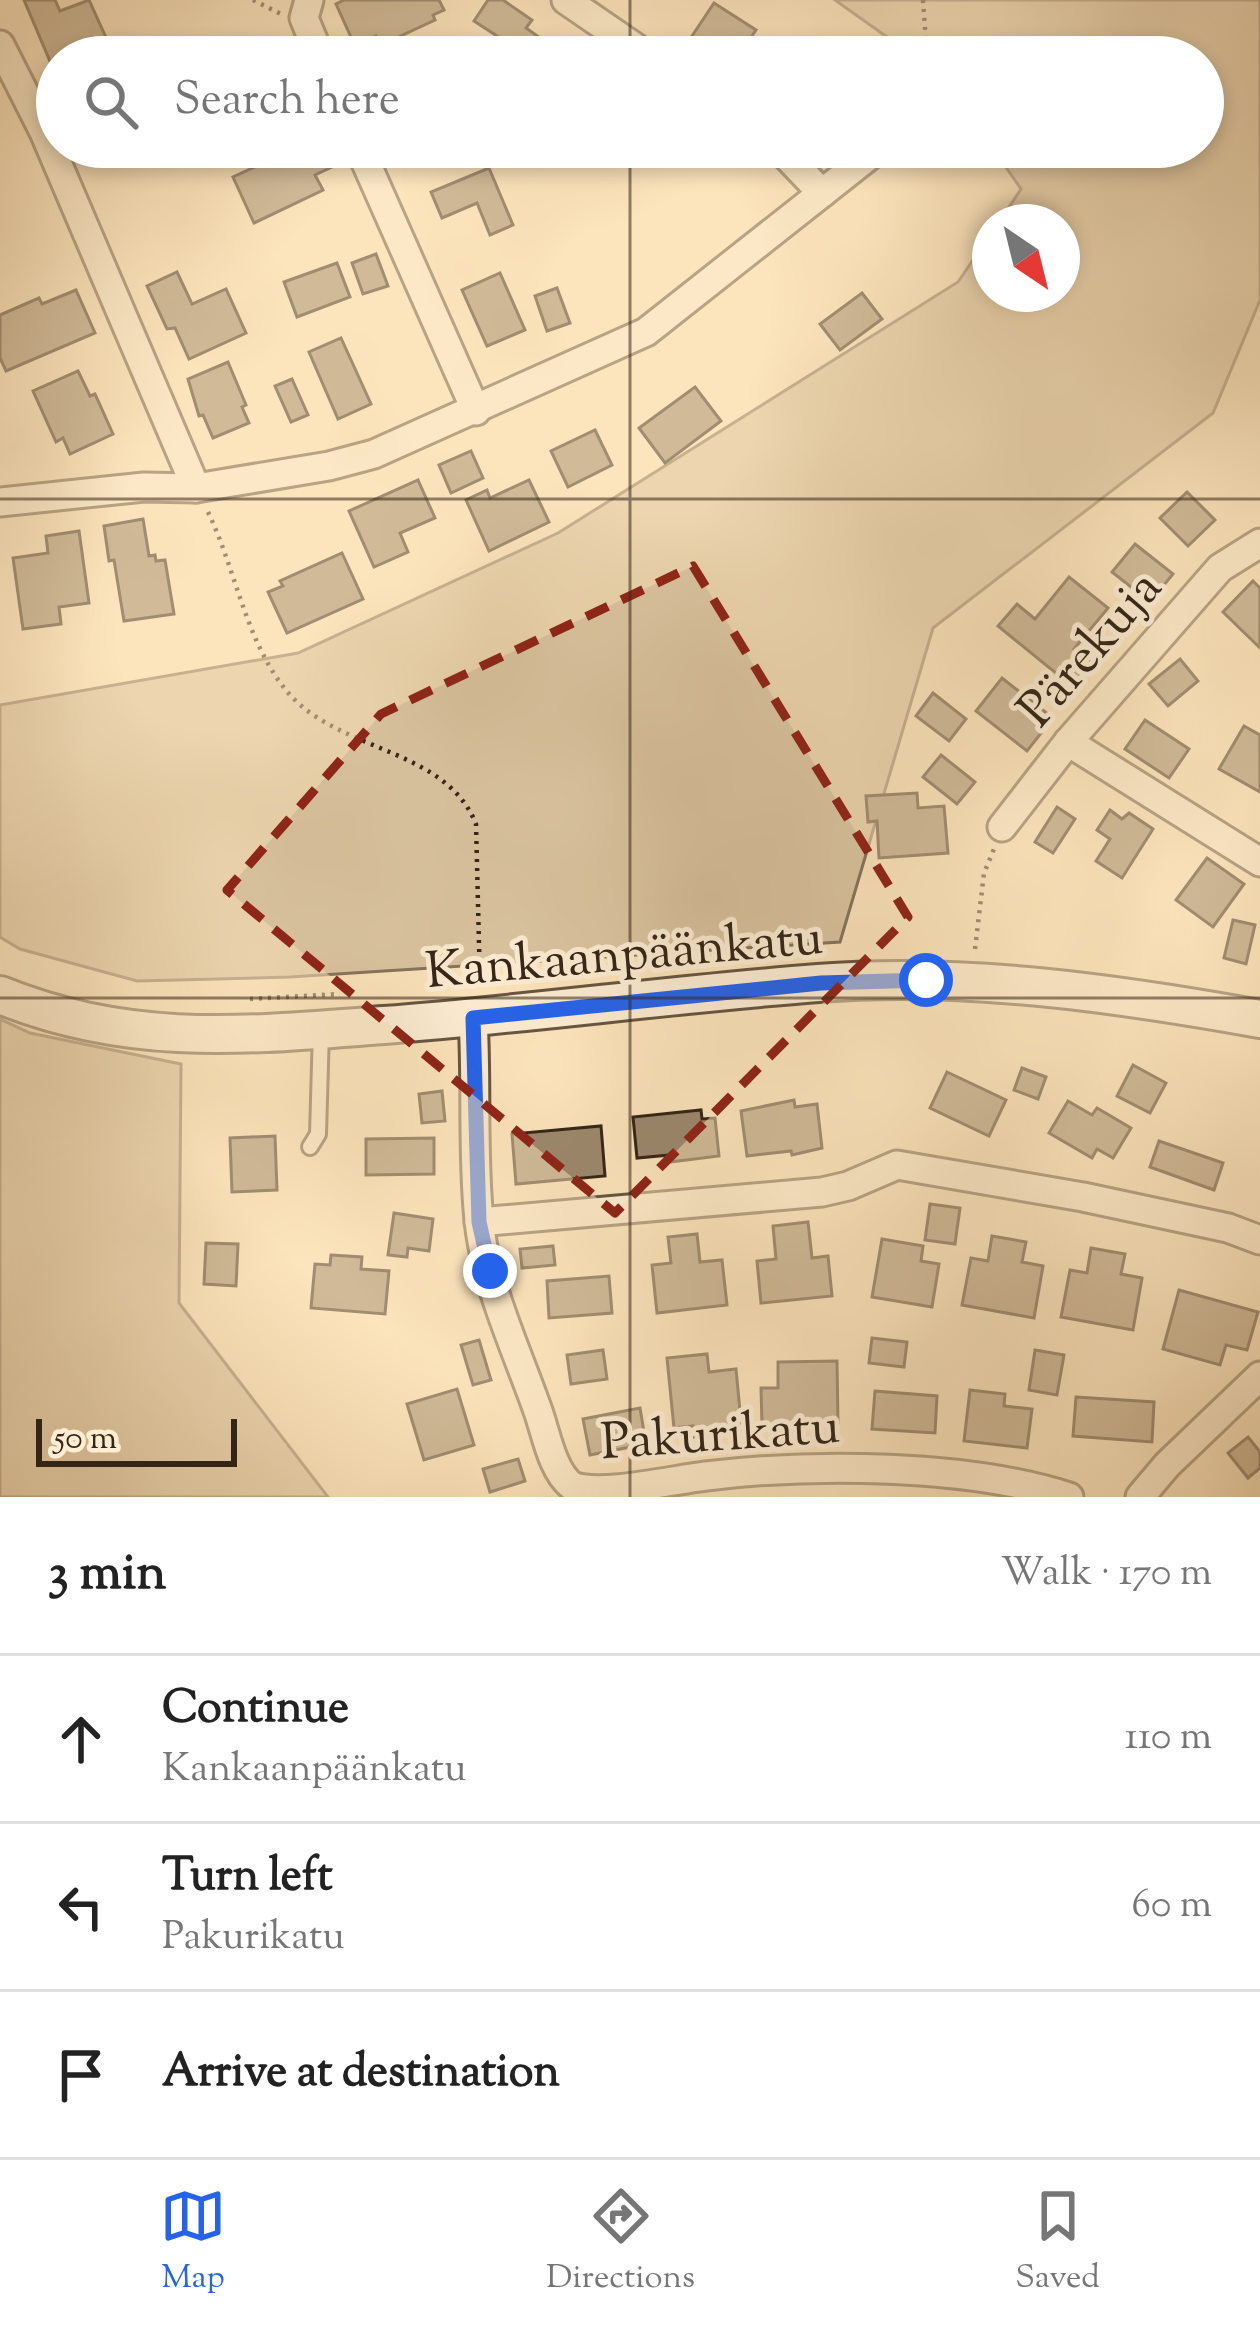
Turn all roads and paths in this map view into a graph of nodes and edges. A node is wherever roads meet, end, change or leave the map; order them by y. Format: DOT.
graph roads {
  1 [pos="309,0"];
  2 [pos="566,0"];
  3 [pos="923,0"];
  4 [pos="311,36"];
  5 [pos="618,36"];
  6 [pos="926,36"];
  7 [pos="0,45"];
  8 [pos="36,116"];
  9 [pos="59,168"];
  10 [pos="368,168"];
  11 [pos="798,168"];
  12 [pos="854,168"];
  13 [pos="822,194"];
  14 [pos="476,411"];
  15 [pos="196,488"];
  16 [pos="0,502"];
  17 [pos="1260,543"];
  18 [pos="1068,742"];
  19 [pos="1002,827"];
  20 [pos="1260,862"];
  21 [pos="974,960"];
  22 [pos="0,995"];
  23 [pos="477,1001"];
  24 [pos="1260,1019"];
  25 [pos="321,1030"];
  26 [pos="310,1147"];
  27 [pos="479,1222"];
  28 [pos="1260,1240"];
  29 [pos="1260,1376"];
  30 [pos="624,1494"];
  31 [pos="1069,1497"];
  32 [pos="1140,1497"];
  1 -- 4 [label="street"];
  2 -- 5 [label="street"];
  3 -- 6 [label="path"];
  7 -- 8 [label="street"];
  9 -- 15 [label="street"];
  10 -- 14 [label="street"];
  11 -- 13 [label="street"];
  12 -- 13 [label="street"];
  13 -- 14 [label="street"];
  14 -- 15 [label="street"];
  15 -- 16 [label="street"];
  15 -- 23 [label="path"];
  17 -- 18 [label="street, Pärekuja"];
  18 -- 19 [label="street, Pärekuja"];
  18 -- 20 [label="street"];
  19 -- 21 [label="path"];
  22 -- 25 [label="street, Kankaanpäänkatu"];
  23 -- 24 [label="street, Kankaanpäänkatu"];
  23 -- 25 [label="street, Kankaanpäänkatu"];
  23 -- 27 [label="street, Pakurikatu"];
  25 -- 26 [label="lane"];
  27 -- 28 [label="street"];
  27 -- 30 [label="street, Pakurikatu"];
  29 -- 32 [label="street"];
  30 -- 31 [label="street, Pakurikatu"];
}
